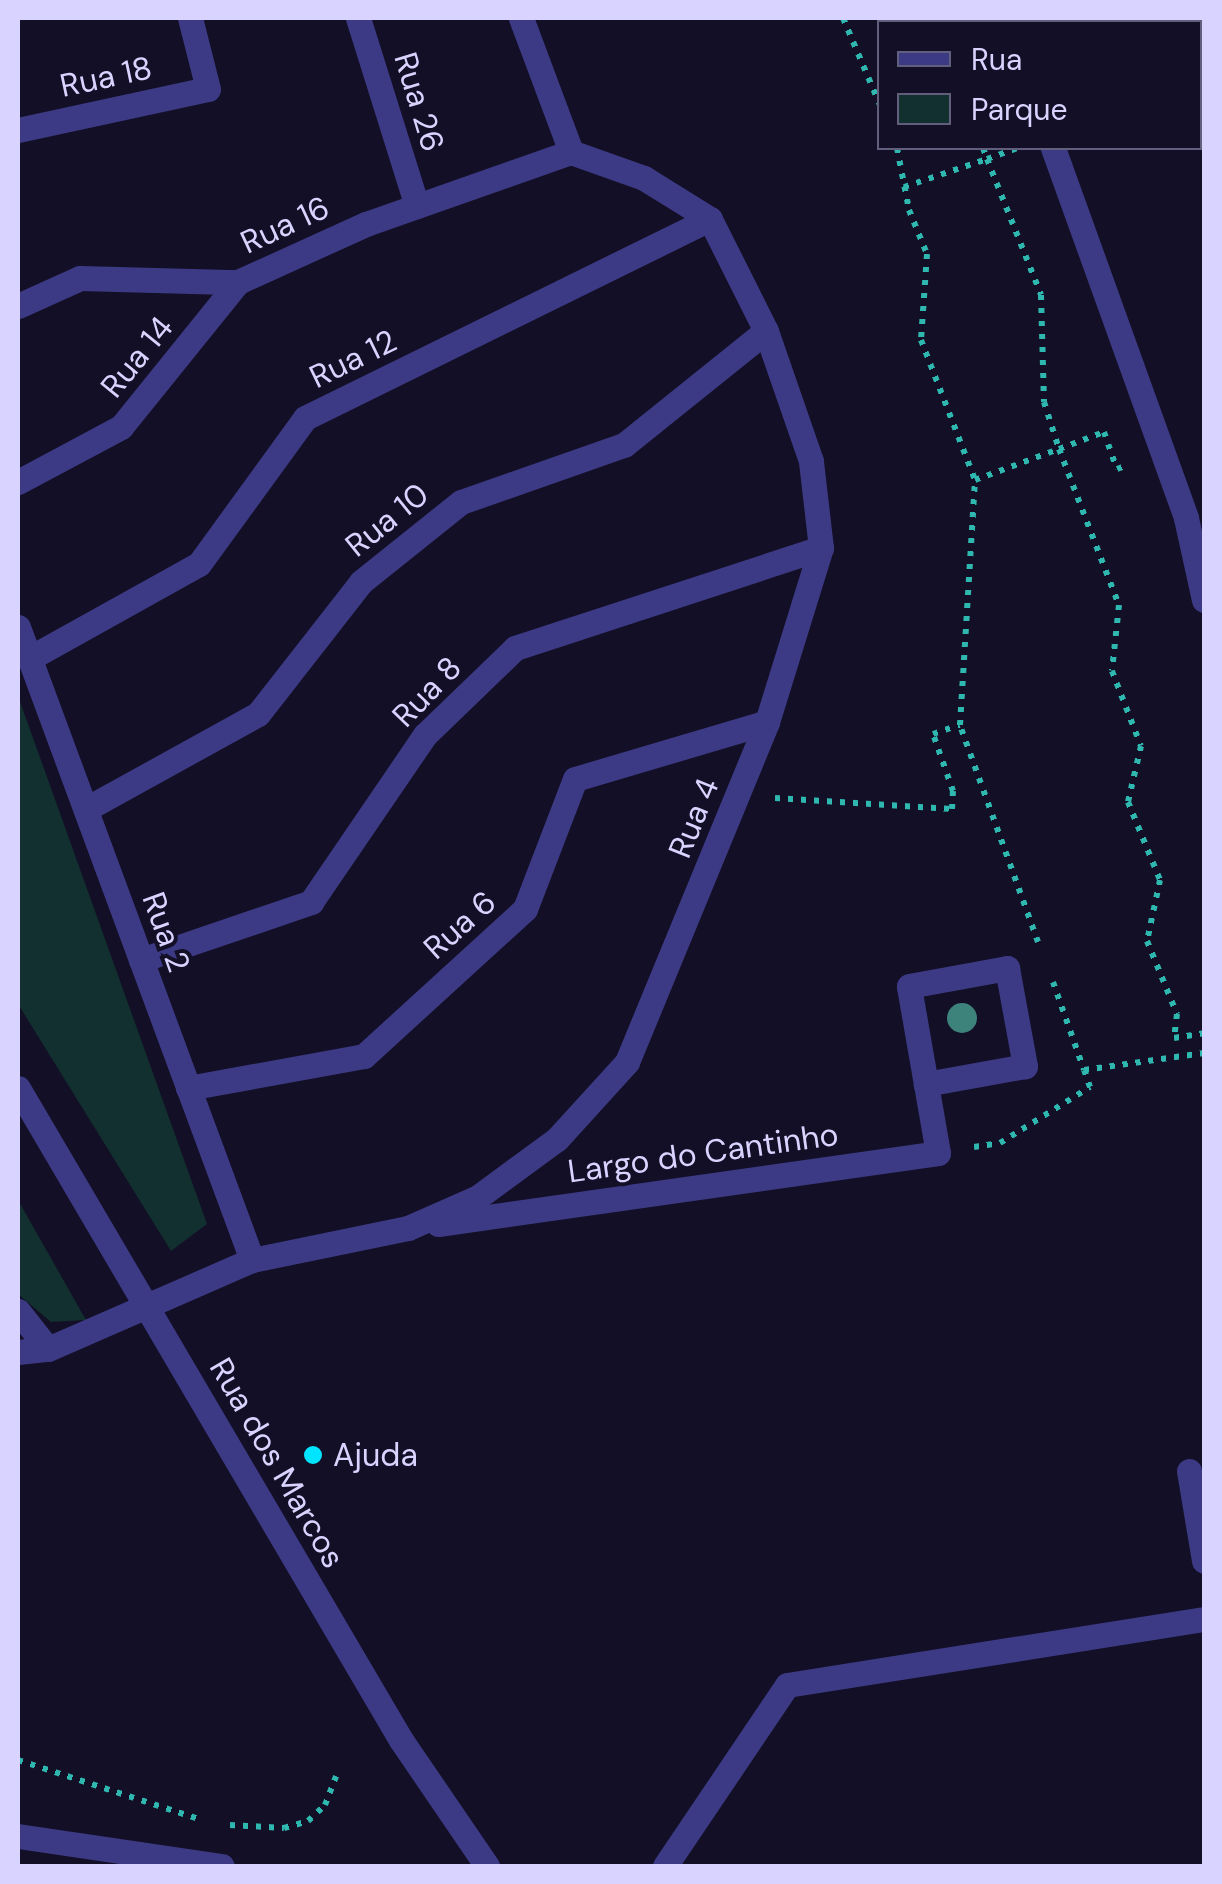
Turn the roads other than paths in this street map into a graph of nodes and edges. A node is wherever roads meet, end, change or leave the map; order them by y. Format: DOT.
graph roads {
  1 [pos="190,18"];
  2 [pos="358,18"];
  3 [pos="522,18"];
  4 [pos="18,130"];
  5 [pos="1054,150"];
  6 [pos="572,152"];
  7 [pos="417,206"];
  8 [pos="710,218"];
  9 [pos="238,282"];
  10 [pos="18,306"];
  11 [pos="766,331"];
  12 [pos="18,482"];
  13 [pos="820,548"];
  14 [pos="1204,600"];
  15 [pos="18,626"];
  16 [pos="30,658"];
  17 [pos="767,722"];
  18 [pos="86,809"];
  19 [pos="141,960"];
  20 [pos="926,1084"];
  21 [pos="18,1088"];
  22 [pos="188,1088"];
  23 [pos="408,1228"];
  24 [pos="252,1260"];
  25 [pos="146,1306"];
  26 [pos="18,1311"];
  27 [pos="48,1349"];
  28 [pos="18,1352"];
  29 [pos="1189,1471"];
  30 [pos="1204,1561"];
  31 [pos="1204,1618"];
  32 [pos="18,1836"];
  33 [pos="222,1866"];
  34 [pos="488,1866"];
  35 [pos="665,1866"];
  1 -- 4 [label="street, Rua 18"];
  2 -- 7 [label="street, Rua 26"];
  3 -- 6 [label="street"];
  5 -- 14 [label="street"];
  6 -- 7 [label="street, Rua 16"];
  6 -- 8 [label="street"];
  7 -- 9 [label="street, Rua 16"];
  8 -- 11 [label="street, Rua 4"];
  8 -- 16 [label="street, Rua 12"];
  9 -- 10 [label="street, Rua 16"];
  9 -- 12 [label="street, Rua 14"];
  11 -- 13 [label="street, Rua 4"];
  11 -- 18 [label="street, Rua 10"];
  13 -- 17 [label="street, Rua 4"];
  13 -- 19 [label="street, Rua 8"];
  15 -- 16 [label="street, Rua 2"];
  16 -- 18 [label="street, Rua 2"];
  17 -- 22 [label="street, Rua 6"];
  17 -- 23 [label="street, Rua 4"];
  18 -- 19 [label="street, Rua 2"];
  19 -- 22 [label="street, Rua 2"];
  20 -- 20 [label="street"];
  20 -- 23 [label="street, Largo do Cantinho"];
  21 -- 25 [label="street, Rua dos Marcos"];
  22 -- 24 [label="street, Rua 2"];
  23 -- 24 [label="street, Rua 4"];
  24 -- 25 [label="street, Rua 4"];
  25 -- 27 [label="street, Rua 4"];
  25 -- 34 [label="street, Rua dos Marcos"];
  26 -- 27 [label="street"];
  27 -- 28 [label="street, Rua 4"];
  29 -- 30 [label="street"];
  31 -- 35 [label="street"];
  32 -- 33 [label="street"];
}
